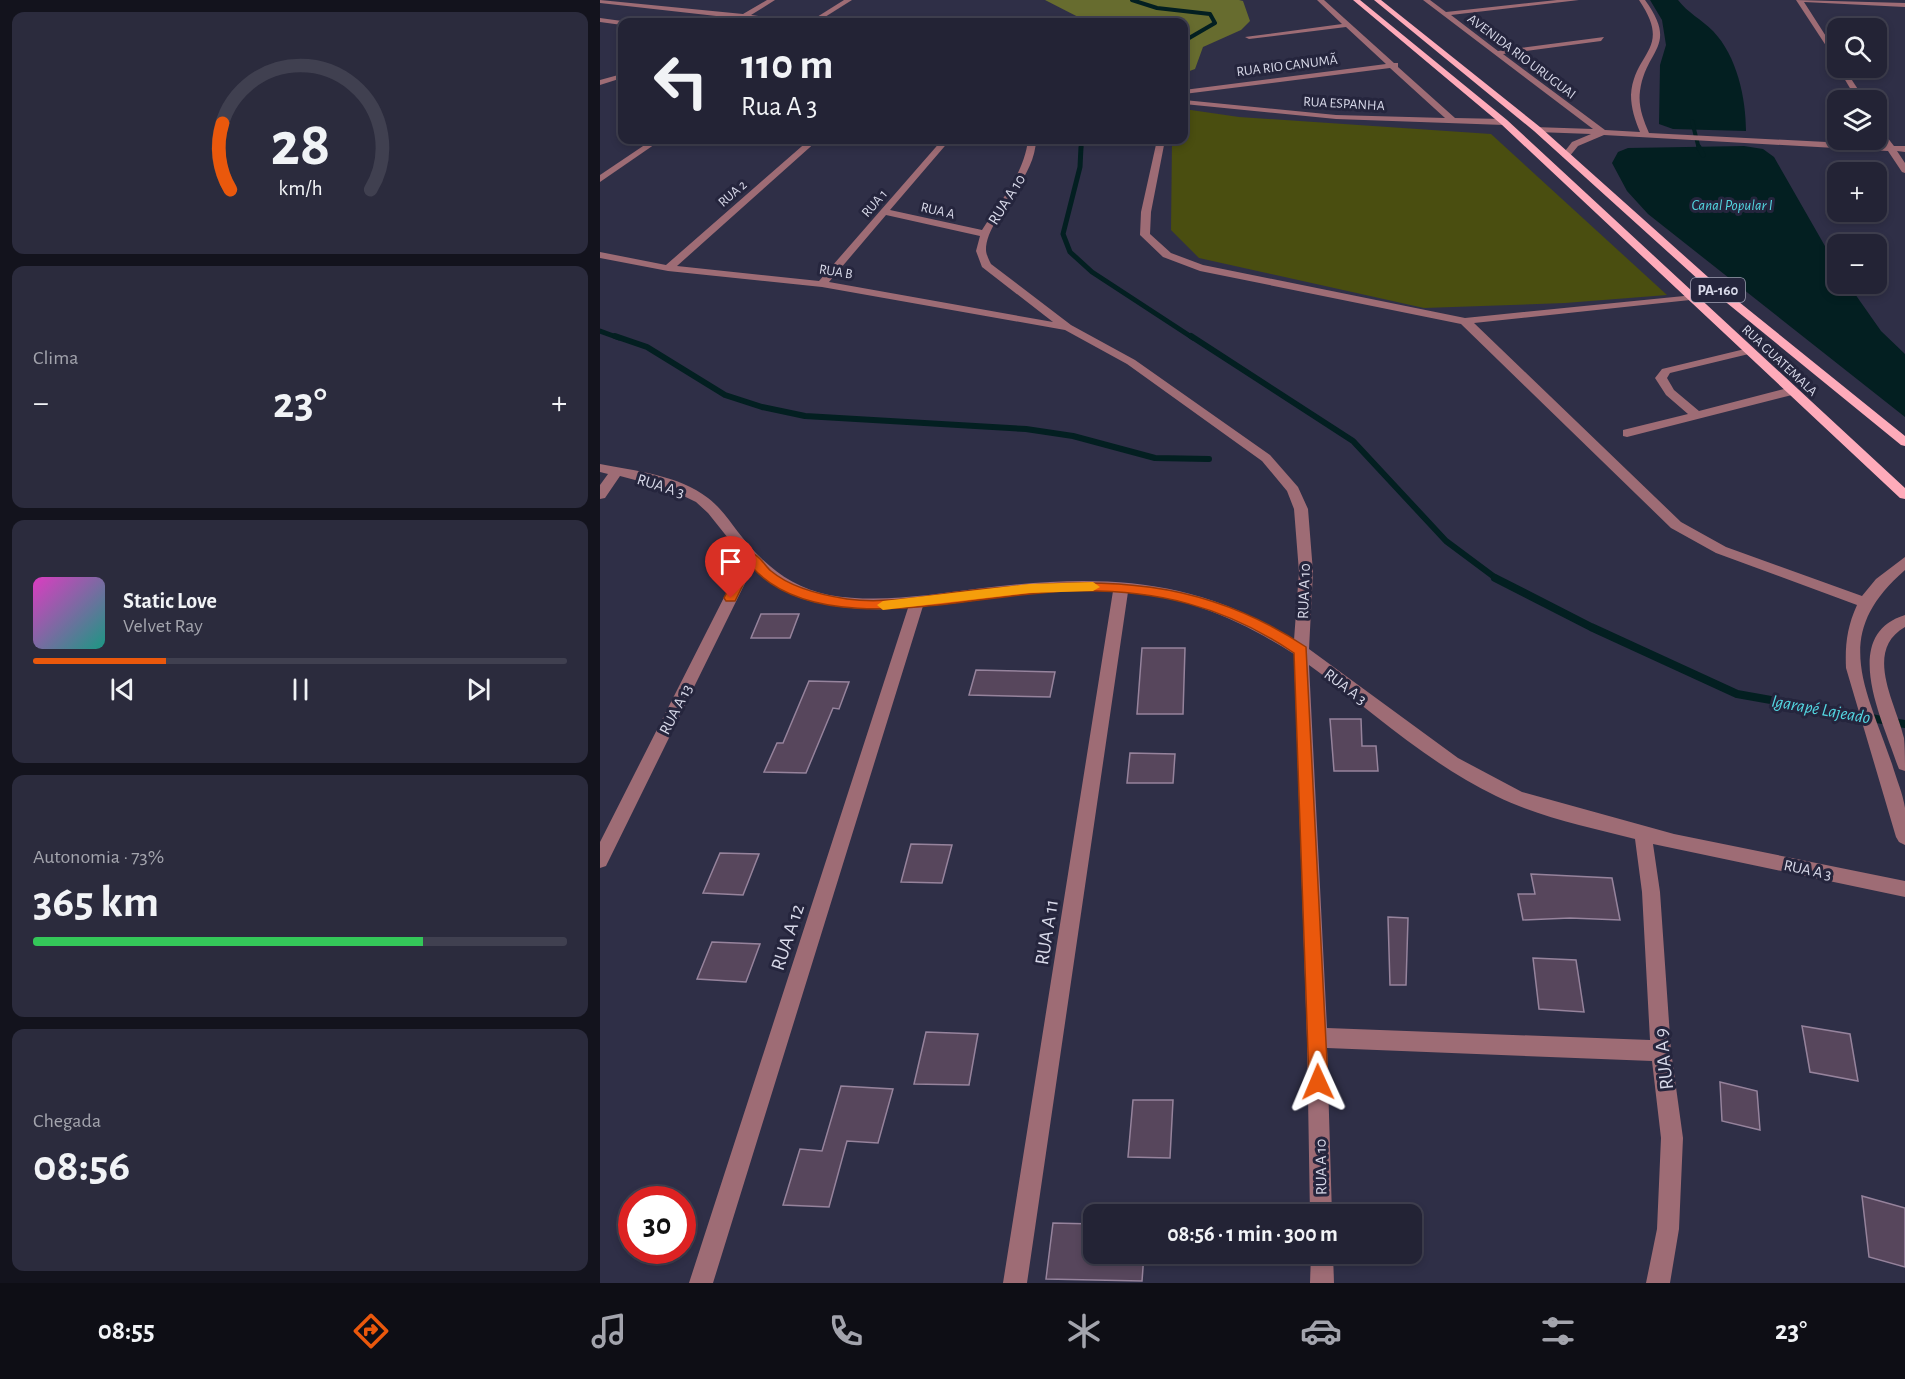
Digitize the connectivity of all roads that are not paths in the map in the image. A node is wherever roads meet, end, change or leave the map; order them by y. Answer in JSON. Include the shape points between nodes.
{"nodes":[{"id":1,"x":698,"y":0,"type":"edge"},
{"id":2,"x":772,"y":0,"type":"edge"},
{"id":3,"x":849,"y":0,"type":"edge"},
{"id":4,"x":1320,"y":0,"type":"edge"},
{"id":5,"x":1356,"y":0,"type":"edge"},
{"id":6,"x":1377,"y":0,"type":"edge"},
{"id":7,"x":1426,"y":0,"type":"edge"},
{"id":8,"x":1576,"y":0,"type":"edge"},
{"id":9,"x":1642,"y":0,"type":"edge"},
{"id":10,"x":1799,"y":0,"type":"edge"},
{"id":11,"x":602,"y":1,"type":"edge"},
{"id":12,"x":622,"y":1,"type":"edge"},
{"id":13,"x":1905,"y":5,"type":"edge"},
{"id":14,"x":681,"y":10,"type":"junction"},
{"id":15,"x":600,"y":13,"type":"edge"},
{"id":16,"x":1444,"y":14,"type":"junction"},
{"id":17,"x":742,"y":16,"type":"junction"},
{"id":18,"x":760,"y":18,"type":"edge"},
{"id":19,"x":820,"y":18,"type":"edge"},
{"id":20,"x":600,"y":20,"type":"edge"},
{"id":21,"x":618,"y":22,"type":"edge"},
{"id":22,"x":1349,"y":25,"type":"junction"},
{"id":23,"x":1248,"y":37,"type":"dead end"},
{"id":24,"x":1601,"y":39,"type":"dead end"},
{"id":25,"x":1827,"y":45,"type":"edge"},
{"id":26,"x":1496,"y":53,"type":"junction"},
{"id":27,"x":1395,"y":65,"type":"junction"},
{"id":28,"x":618,"y":77,"type":"edge"},
{"id":29,"x":600,"y":83,"type":"edge"},
{"id":30,"x":1188,"y":91,"type":"edge"},
{"id":31,"x":1188,"y":102,"type":"edge"},
{"id":32,"x":1453,"y":121,"type":"junction"},
{"id":33,"x":1504,"y":122,"type":"junction"},
{"id":34,"x":1537,"y":129,"type":"junction"},
{"id":35,"x":1603,"y":133,"type":"junction"},
{"id":36,"x":1645,"y":134,"type":"junction"},
{"id":37,"x":1887,"y":142,"type":"edge"},
{"id":38,"x":651,"y":144,"type":"edge"},
{"id":39,"x":809,"y":144,"type":"edge"},
{"id":40,"x":943,"y":144,"type":"edge"},
{"id":41,"x":1032,"y":144,"type":"edge"},
{"id":42,"x":1160,"y":144,"type":"edge"},
{"id":43,"x":1892,"y":149,"type":"junction"},
{"id":44,"x":1905,"y":149,"type":"edge"},
{"id":45,"x":1566,"y":155,"type":"junction"},
{"id":46,"x":1905,"y":170,"type":"edge"},
{"id":47,"x":600,"y":179,"type":"edge"},
{"id":48,"x":885,"y":212,"type":"junction"},
{"id":49,"x":1634,"y":216,"type":"junction"},
{"id":50,"x":1610,"y":219,"type":"junction"},
{"id":51,"x":985,"y":234,"type":"junction"},
{"id":52,"x":600,"y":255,"type":"edge"},
{"id":53,"x":668,"y":268,"type":"junction"},
{"id":54,"x":822,"y":284,"type":"junction"},
{"id":55,"x":1690,"y":297,"type":"junction"},
{"id":56,"x":1465,"y":321,"type":"junction"},
{"id":57,"x":1067,"y":327,"type":"junction"},
{"id":58,"x":1749,"y":351,"type":"junction"},
{"id":59,"x":1792,"y":391,"type":"junction"},
{"id":60,"x":1697,"y":416,"type":"junction"},
{"id":61,"x":1627,"y":433,"type":"dead end"},
{"id":62,"x":1905,"y":442,"type":"edge"},
{"id":63,"x":600,"y":468,"type":"edge"},
{"id":64,"x":615,"y":472,"type":"junction"},
{"id":65,"x":600,"y":495,"type":"edge"},
{"id":66,"x":1905,"y":495,"type":"edge"},
{"id":67,"x":751,"y":557,"type":"junction"},
{"id":68,"x":1905,"y":562,"type":"edge"},
{"id":69,"x":1121,"y":588,"type":"junction"},
{"id":70,"x":1866,"y":603,"type":"junction"},
{"id":71,"x":916,"y":604,"type":"junction"},
{"id":72,"x":1905,"y":620,"type":"edge"},
{"id":73,"x":1301,"y":651,"type":"junction"},
{"id":74,"x":1904,"y":760,"type":"edge"},
{"id":75,"x":1643,"y":835,"type":"junction"},
{"id":76,"x":1905,"y":837,"type":"edge"},
{"id":77,"x":600,"y":860,"type":"edge"},
{"id":78,"x":1905,"y":889,"type":"edge"},
{"id":79,"x":1317,"y":1038,"type":"junction"},
{"id":80,"x":1661,"y":1051,"type":"junction"},
{"id":81,"x":1321,"y":1204,"type":"edge"},
{"id":82,"x":1322,"y":1264,"type":"edge"},
{"id":83,"x":701,"y":1283,"type":"edge"},
{"id":84,"x":1015,"y":1283,"type":"edge"},
{"id":85,"x":1322,"y":1283,"type":"edge"},
{"id":86,"x":1658,"y":1283,"type":"edge"}],
"edges":[{"from":1,"to":14,"type":"street"},
{"from":2,"to":17,"type":"street"},
{"from":3,"to":19,"type":"street"},
{"from":4,"to":22,"type":"street"},
{"from":5,"to":33,"type":"main road","number":"PA-160"},
{"from":6,"to":34,"type":"main road","number":"PA-160"},
{"from":7,"to":16,"type":"street","name":"AVENIDA RIO URUGUAI"},
{"from":8,"to":16,"type":"street"},
{"from":9,"to":36,"type":"street","via":[[1657,34],[1652,57],[1635,94],[1636,112]]},
{"from":10,"to":13,"type":"street"},
{"from":10,"to":25,"type":"street"},
{"from":11,"to":12,"type":"street"},
{"from":12,"to":14,"type":"street"},
{"from":12,"to":15,"type":"street"},
{"from":14,"to":17,"type":"street"},
{"from":16,"to":26,"type":"street","name":"AVENIDA RIO URUGUAI"},
{"from":17,"to":18,"type":"street"},
{"from":20,"to":21,"type":"street"},
{"from":22,"to":23,"type":"street"},
{"from":22,"to":27,"type":"street"},
{"from":24,"to":26,"type":"street"},
{"from":26,"to":35,"type":"street","name":"AVENIDA RIO URUGUAI"},
{"from":27,"to":30,"type":"street","name":"RUA RIO CANUMÃ"},
{"from":27,"to":32,"type":"street"},
{"from":28,"to":29,"type":"street"},
{"from":31,"to":32,"type":"street","name":"RUA ESPANHA","via":[[1292,114]]},
{"from":32,"to":33,"type":"street","name":"RUA ESPANHA"},
{"from":33,"to":50,"type":"main road","name":"RUA GUATEMALA","number":"PA-160"},
{"from":34,"to":35,"type":"street"},
{"from":34,"to":45,"type":"main road","name":"RUA GUATEMALA","number":"PA-160"},
{"from":35,"to":36,"type":"street"},
{"from":35,"to":45,"type":"street","via":[[1575,144]]},
{"from":36,"to":43,"type":"street"},
{"from":37,"to":43,"type":"street"},
{"from":38,"to":47,"type":"street"},
{"from":39,"to":53,"type":"street","name":"RUA 2"},
{"from":40,"to":48,"type":"street","name":"RUA 1"},
{"from":41,"to":51,"type":"street","name":"RUA A 10","via":[[1024,170]]},
{"from":42,"to":56,"type":"street","via":[[1145,235],[1167,255],[1200,268]]},
{"from":43,"to":44,"type":"street"},
{"from":43,"to":46,"type":"street"},
{"from":45,"to":49,"type":"main road","name":"RUA GUATEMALA","number":"PA-160"},
{"from":48,"to":51,"type":"street","name":"RUA A"},
{"from":48,"to":54,"type":"street","name":"RUA 1"},
{"from":49,"to":50,"type":"main road"},
{"from":49,"to":62,"type":"main road","name":"RUA GUATEMALA","number":"PA-160","via":[[1704,279]]},
{"from":50,"to":55,"type":"main road","name":"RUA GUATEMALA","number":"PA-160"},
{"from":51,"to":57,"type":"street","name":"RUA A 10","via":[[981,251],[986,265]]},
{"from":52,"to":53,"type":"street","name":"RUA B"},
{"from":53,"to":54,"type":"street","name":"RUA B"},
{"from":54,"to":57,"type":"street","name":"RUA B"},
{"from":55,"to":56,"type":"street"},
{"from":55,"to":58,"type":"main road","name":"RUA GUATEMALA","number":"PA-160"},
{"from":56,"to":70,"type":"street","via":[[1676,525],[1720,550]]},
{"from":57,"to":73,"type":"street","name":"RUA A 10","via":[[1131,362],[1266,458],[1293,490],[1301,509],[1306,572]]},
{"from":58,"to":59,"type":"main road","name":"RUA GUATEMALA","number":"PA-160"},
{"from":58,"to":60,"type":"street","via":[[1666,371],[1661,378],[1670,392]]},
{"from":59,"to":60,"type":"street"},
{"from":59,"to":66,"type":"main road","name":"RUA GUATEMALA","number":"PA-160"},
{"from":60,"to":61,"type":"street"},
{"from":63,"to":64,"type":"street","name":"RUA A 3"},
{"from":64,"to":65,"type":"street"},
{"from":64,"to":67,"type":"street","name":"RUA A 3","via":[[696,496],[713,509]]},
{"from":67,"to":71,"type":"street","name":"RUA A 3","via":[[782,585],[820,598],[849,604]]},
{"from":67,"to":77,"type":"street","name":"RUA A 13"},
{"from":68,"to":70,"type":"street"},
{"from":69,"to":71,"type":"street","name":"RUA A 3","via":[[1029,588]]},
{"from":69,"to":73,"type":"street","name":"RUA A 3","via":[[1199,601],[1267,628]]},
{"from":69,"to":84,"type":"street","name":"RUA A 11"},
{"from":70,"to":76,"type":"street","via":[[1852,631],[1853,670]]},
{"from":71,"to":83,"type":"street","name":"RUA A 12"},
{"from":72,"to":74,"type":"street","via":[[1890,628],[1879,643],[1877,661],[1879,680]]},
{"from":73,"to":75,"type":"street","name":"RUA A 3","via":[[1448,761],[1493,787],[1545,807]]},
{"from":73,"to":79,"type":"street","name":"RUA A 10"},
{"from":75,"to":78,"type":"street","name":"RUA A 3"},
{"from":75,"to":80,"type":"street","name":"RUA A 9","via":[[1651,892]]},
{"from":79,"to":80,"type":"street"},
{"from":79,"to":81,"type":"street","name":"RUA A 10"},
{"from":80,"to":86,"type":"street","name":"RUA A 9","via":[[1672,1138],[1668,1229]]},
{"from":82,"to":85,"type":"street"}]}
